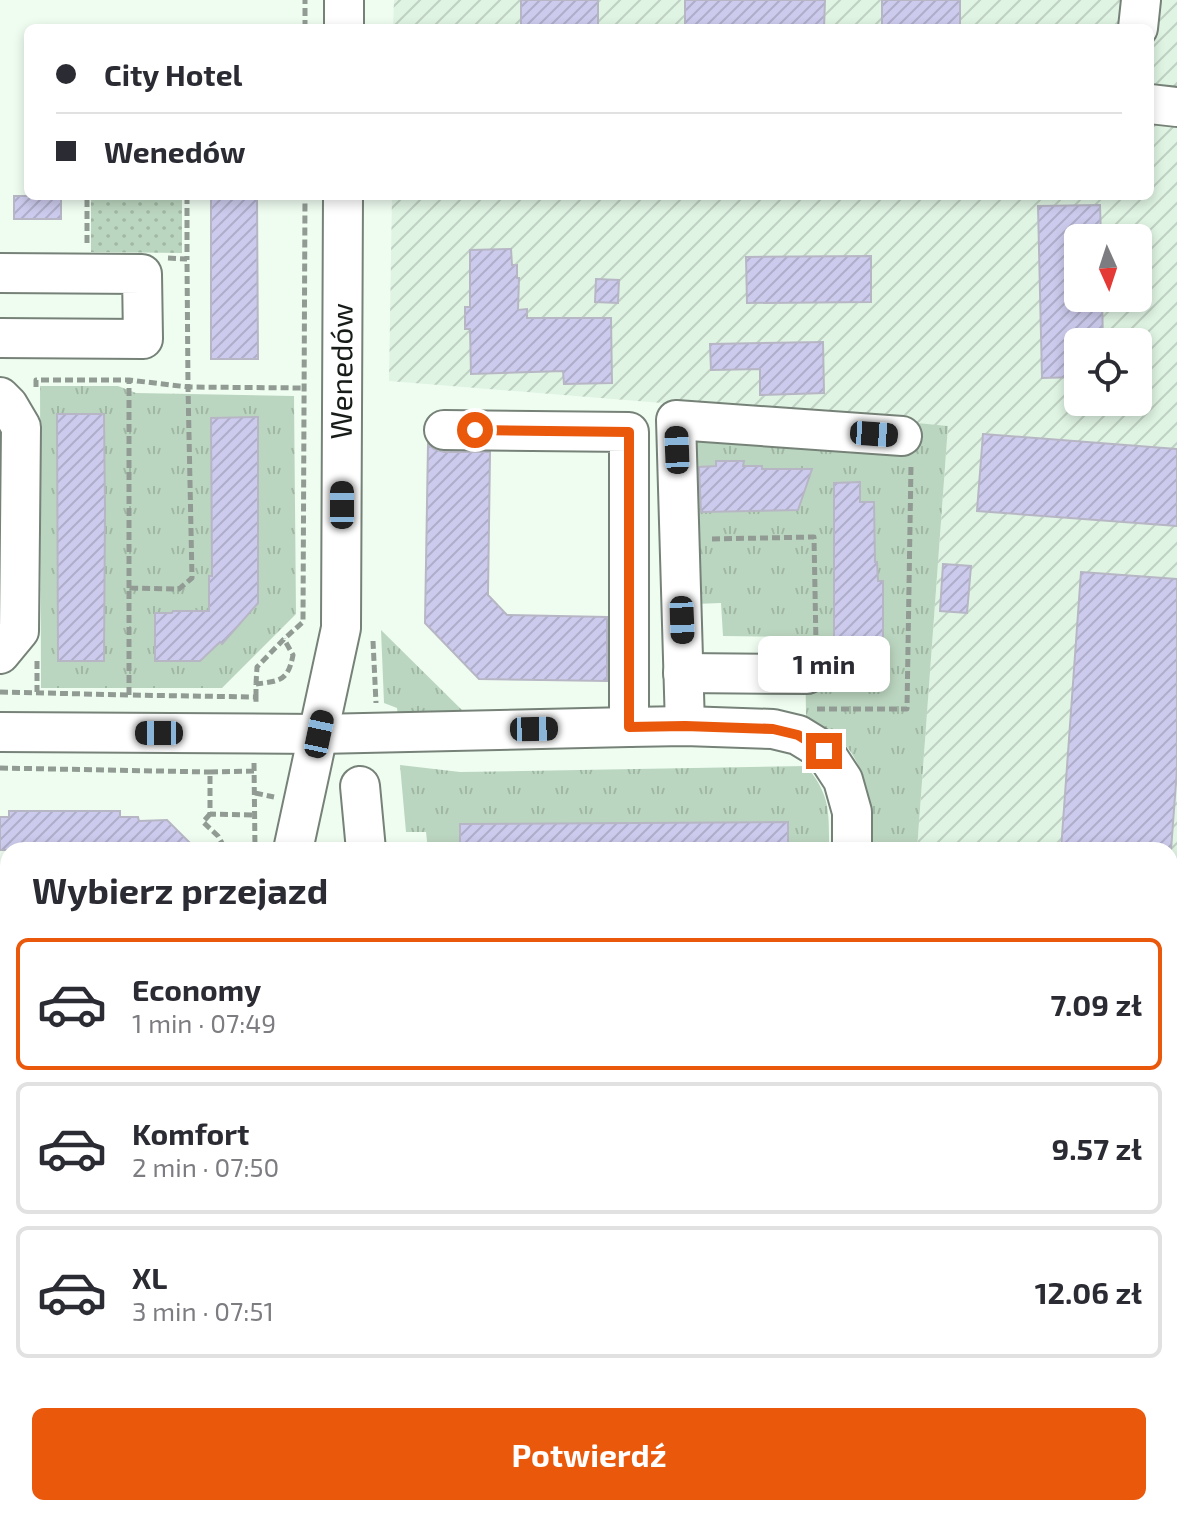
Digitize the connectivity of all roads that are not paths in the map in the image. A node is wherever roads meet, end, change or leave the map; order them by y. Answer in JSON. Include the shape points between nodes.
{"nodes":[{"id":1,"x":344,"y":0,"type":"edge"},
{"id":2,"x":1141,"y":0,"type":"edge"},
{"id":3,"x":344,"y":24,"type":"edge"},
{"id":4,"x":1138,"y":24,"type":"edge"},
{"id":5,"x":1154,"y":104,"type":"edge"},
{"id":6,"x":1177,"y":107,"type":"edge"},
{"id":7,"x":343,"y":200,"type":"edge"},
{"id":8,"x":0,"y":273,"type":"edge"},
{"id":9,"x":0,"y":338,"type":"edge"},
{"id":10,"x":0,"y":397,"type":"edge"},
{"id":11,"x":444,"y":430,"type":"dead end"},
{"id":12,"x":902,"y":436,"type":"road end"},
{"id":13,"x":0,"y":654,"type":"edge"},
{"id":14,"x":683,"y":673,"type":"junction"},
{"id":15,"x":808,"y":676,"type":"road end"},
{"id":16,"x":685,"y":726,"type":"junction"},
{"id":17,"x":629,"y":727,"type":"junction"},
{"id":18,"x":0,"y":732,"type":"edge"},
{"id":19,"x":319,"y":734,"type":"junction"},
{"id":20,"x":360,"y":786,"type":"dead end"},
{"id":21,"x":295,"y":842,"type":"edge"},
{"id":22,"x":365,"y":842,"type":"edge"},
{"id":23,"x":852,"y":842,"type":"edge"}],
"edges":[{"from":1,"to":3,"type":"street"},
{"from":2,"to":4,"type":"street"},
{"from":5,"to":6,"type":"street"},
{"from":7,"to":19,"type":"street","name":"Wenedów","via":[[341,628]]},
{"from":8,"to":9,"type":"street","via":[[142,274],[143,339]]},
{"from":10,"to":13,"type":"street","via":[[21,427],[21,442],[19,631]]},
{"from":11,"to":17,"type":"street","via":[[629,432]]},
{"from":12,"to":14,"type":"street","via":[[676,420]]},
{"from":14,"to":15,"type":"street"},
{"from":14,"to":16,"type":"street"},
{"from":16,"to":17,"type":"street"},
{"from":16,"to":23,"type":"street","via":[[773,729],[798,735],[824,751],[843,780],[852,812]]},
{"from":17,"to":19,"type":"street"},
{"from":18,"to":19,"type":"street","via":[[255,715]]},
{"from":19,"to":21,"type":"street","name":"Wenedów"},
{"from":20,"to":22,"type":"street"}]}
